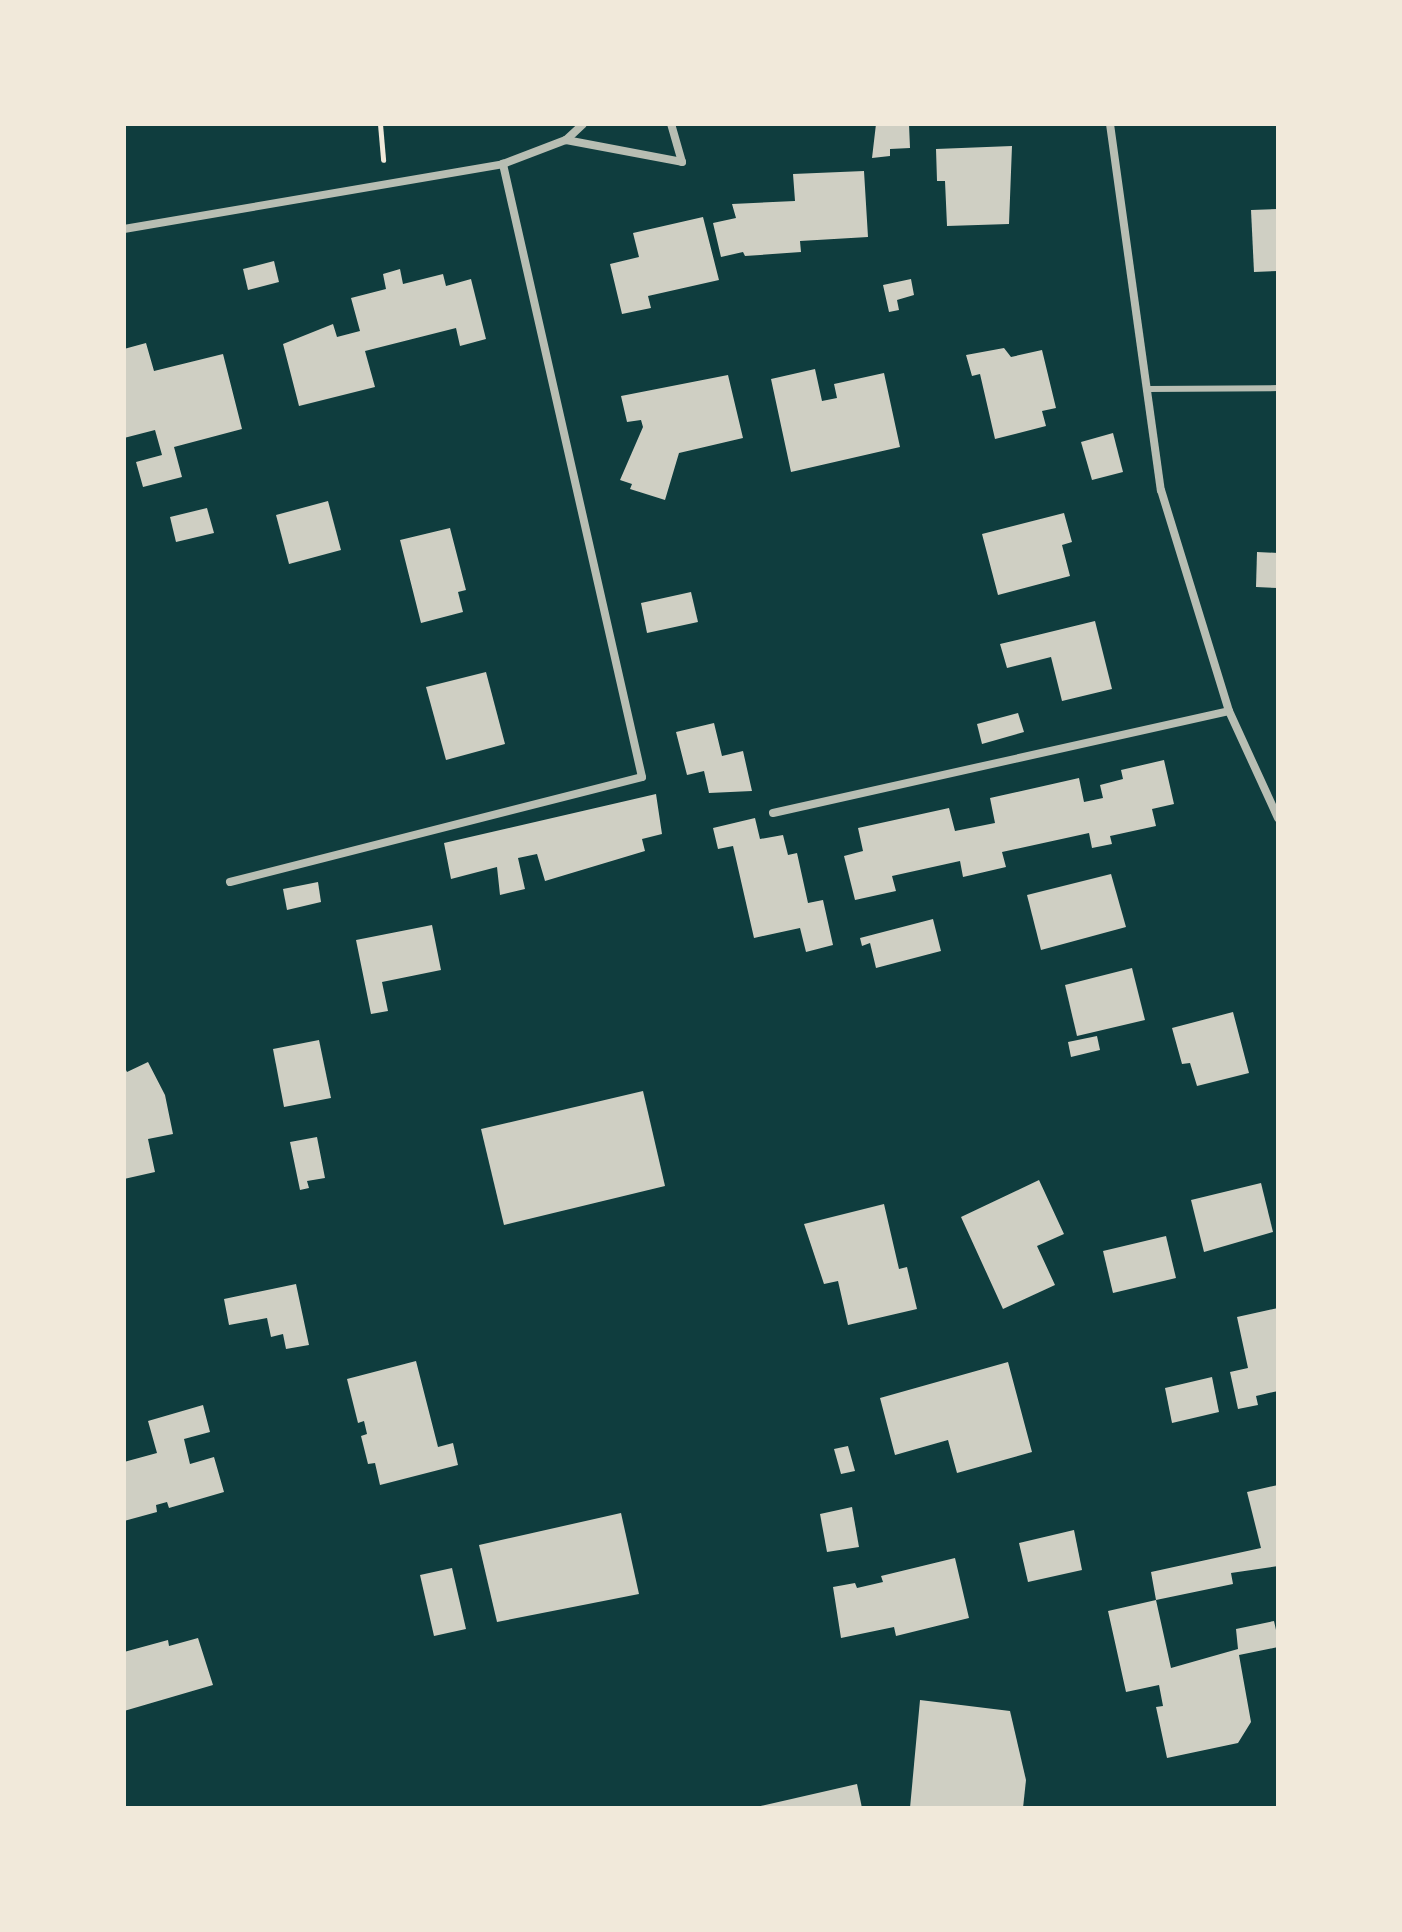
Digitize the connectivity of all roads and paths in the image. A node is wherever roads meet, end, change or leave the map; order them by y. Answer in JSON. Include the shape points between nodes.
{"nodes":[{"id":1,"x":583,"y":124,"type":"edge"},
{"id":2,"x":671,"y":124,"type":"edge"},
{"id":3,"x":1110,"y":124,"type":"edge"},
{"id":4,"x":566,"y":140,"type":"junction"},
{"id":5,"x":503,"y":164,"type":"junction"},
{"id":6,"x":124,"y":229,"type":"edge"},
{"id":7,"x":1278,"y":388,"type":"edge"},
{"id":8,"x":1147,"y":389,"type":"junction"},
{"id":9,"x":1229,"y":711,"type":"junction"},
{"id":10,"x":773,"y":813,"type":"dead end"},
{"id":11,"x":1278,"y":818,"type":"edge"},
{"id":12,"x":230,"y":882,"type":"dead end"}],
"edges":[{"from":1,"to":4,"type":"street"},
{"from":2,"to":4,"type":"street","via":[[682,162]]},
{"from":3,"to":8,"type":"street"},
{"from":4,"to":5,"type":"street"},
{"from":5,"to":6,"type":"street"},
{"from":5,"to":12,"type":"street","via":[[642,777]]},
{"from":7,"to":8,"type":"lane"},
{"from":8,"to":9,"type":"street","via":[[1161,490]]},
{"from":9,"to":10,"type":"street"},
{"from":9,"to":11,"type":"street"}]}
